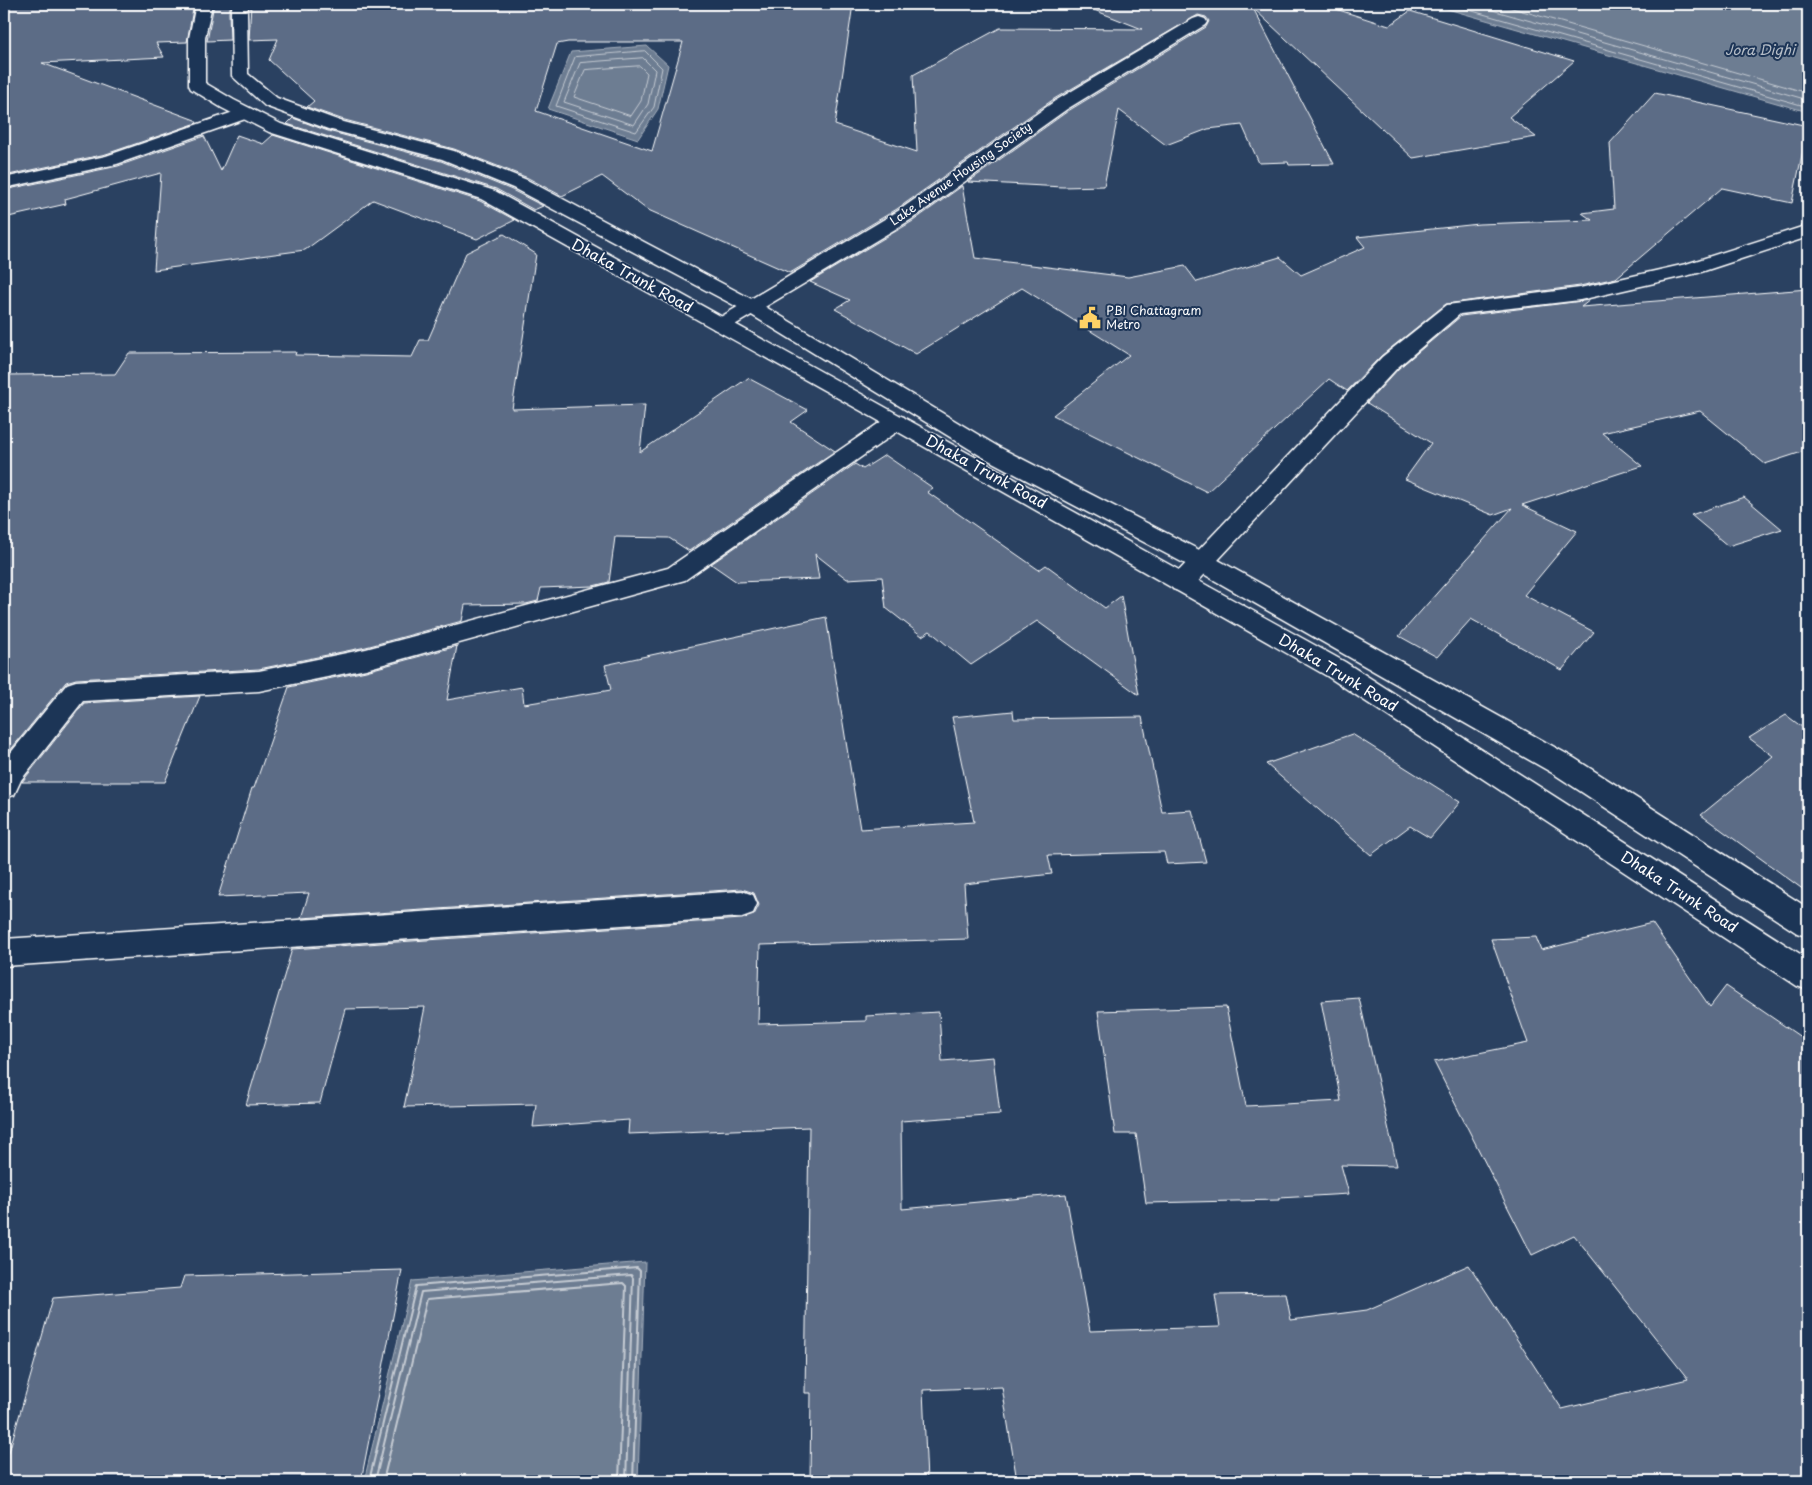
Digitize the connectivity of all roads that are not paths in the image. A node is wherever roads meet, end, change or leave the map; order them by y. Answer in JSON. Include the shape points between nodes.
{"nodes":[{"id":1,"x":204,"y":4,"type":"edge"},
{"id":2,"x":241,"y":4,"type":"edge"},
{"id":3,"x":1199,"y":22,"type":"dead end"},
{"id":4,"x":245,"y":113,"type":"junction"},
{"id":5,"x":4,"y":183,"type":"edge"},
{"id":6,"x":1808,"y":231,"type":"edge"},
{"id":7,"x":752,"y":307,"type":"junction"},
{"id":8,"x":722,"y":325,"type":"junction"},
{"id":9,"x":896,"y":422,"type":"junction"},
{"id":10,"x":1202,"y":562,"type":"junction"},
{"id":11,"x":1182,"y":583,"type":"junction"},
{"id":12,"x":4,"y":788,"type":"edge"},
{"id":13,"x":742,"y":904,"type":"dead end"},
{"id":14,"x":1808,"y":924,"type":"edge"},
{"id":15,"x":4,"y":953,"type":"edge"},
{"id":16,"x":1808,"y":976,"type":"edge"}],
"edges":[{"from":1,"to":4,"type":"main road","name":"Dhaka Trunk Road","via":[[198,38],[197,85]]},
{"from":2,"to":7,"type":"main road","name":"Dhaka Trunk Road","via":[[240,76],[271,102],[334,124],[448,155],[520,184]]},
{"from":3,"to":7,"type":"main road","name":"Lake Avenue Housing Society","via":[[1061,105],[905,215]]},
{"from":4,"to":5,"type":"main road","via":[[111,160]]},
{"from":4,"to":8,"type":"main road","name":"Dhaka Trunk Road","via":[[275,128],[488,195]]},
{"from":6,"to":10,"type":"main road","via":[[1691,269],[1580,294],[1454,309],[1390,362]]},
{"from":7,"to":8,"type":"main road","name":"Lake Avenue Housing Society"},
{"from":7,"to":10,"type":"main road","name":"Dhaka Trunk Road","via":[[989,451]]},
{"from":8,"to":9,"type":"main road","name":"Dhaka Trunk Road"},
{"from":9,"to":11,"type":"main road","name":"Dhaka Trunk Road"},
{"from":9,"to":12,"type":"main road","via":[[676,574],[366,659],[259,681],[76,691],[9,775]]},
{"from":10,"to":11,"type":"main road"},
{"from":10,"to":14,"type":"main road","name":"Dhaka Trunk Road","via":[[1564,766]]},
{"from":11,"to":16,"type":"main road","name":"Dhaka Trunk Road","via":[[1336,670]]},
{"from":13,"to":15,"type":"main road"}]}
